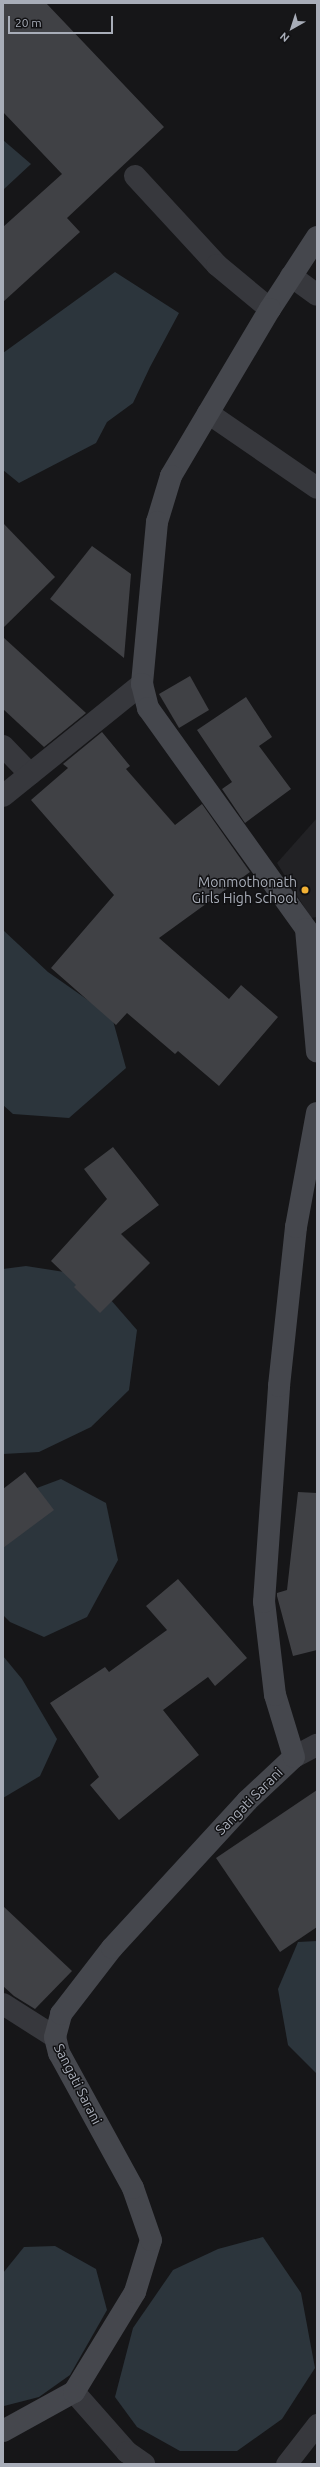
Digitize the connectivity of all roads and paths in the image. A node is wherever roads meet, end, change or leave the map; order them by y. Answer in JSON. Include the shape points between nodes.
{"nodes":[{"id":1,"x":135,"y":176,"type":"dead end"},
{"id":2,"x":317,"y":238,"type":"edge"},
{"id":3,"x":291,"y":276,"type":"junction"},
{"id":4,"x":317,"y":296,"type":"edge"},
{"id":5,"x":270,"y":309,"type":"junction"},
{"id":6,"x":208,"y":413,"type":"junction"},
{"id":7,"x":317,"y":488,"type":"edge"},
{"id":8,"x":142,"y":684,"type":"junction"},
{"id":9,"x":3,"y":746,"type":"edge"},
{"id":10,"x":30,"y":774,"type":"junction"},
{"id":11,"x":3,"y":796,"type":"edge"},
{"id":12,"x":311,"y":927,"type":"edge"},
{"id":13,"x":317,"y":1052,"type":"edge"},
{"id":14,"x":317,"y":1113,"type":"edge"},
{"id":15,"x":317,"y":1745,"type":"edge"},
{"id":16,"x":294,"y":1757,"type":"junction"},
{"id":17,"x":3,"y":2004,"type":"edge"},
{"id":18,"x":55,"y":2037,"type":"junction"},
{"id":19,"x":74,"y":2392,"type":"junction"},
{"id":20,"x":317,"y":2424,"type":"edge"},
{"id":21,"x":3,"y":2431,"type":"edge"},
{"id":22,"x":144,"y":2464,"type":"edge"},
{"id":23,"x":286,"y":2464,"type":"edge"}],
"edges":[{"from":1,"to":5,"type":"street","via":[[217,265]]},
{"from":2,"to":3,"type":"street"},
{"from":3,"to":4,"type":"street"},
{"from":3,"to":5,"type":"street"},
{"from":5,"to":6,"type":"street"},
{"from":6,"to":7,"type":"street"},
{"from":6,"to":8,"type":"street","via":[[171,476],[157,522]]},
{"from":8,"to":10,"type":"street"},
{"from":8,"to":12,"type":"street","via":[[148,708]]},
{"from":9,"to":10,"type":"street"},
{"from":10,"to":11,"type":"street"},
{"from":12,"to":13,"type":"street"},
{"from":14,"to":16,"type":"street","via":[[296,1227],[279,1386],[264,1602],[275,1695]]},
{"from":15,"to":16,"type":"street","name":"Sangati Sarani"},
{"from":16,"to":18,"type":"street","name":"Sangati Sarani","via":[[247,1801],[112,1948],[61,2014]]},
{"from":17,"to":18,"type":"street"},
{"from":18,"to":19,"type":"street","name":"Sangati Sarani","via":[[59,2053],[133,2188],[151,2240],[135,2292]]},
{"from":19,"to":21,"type":"street","name":"Sangati Sarani"},
{"from":19,"to":22,"type":"street","via":[[127,2452]]},
{"from":20,"to":23,"type":"lane"}]}
